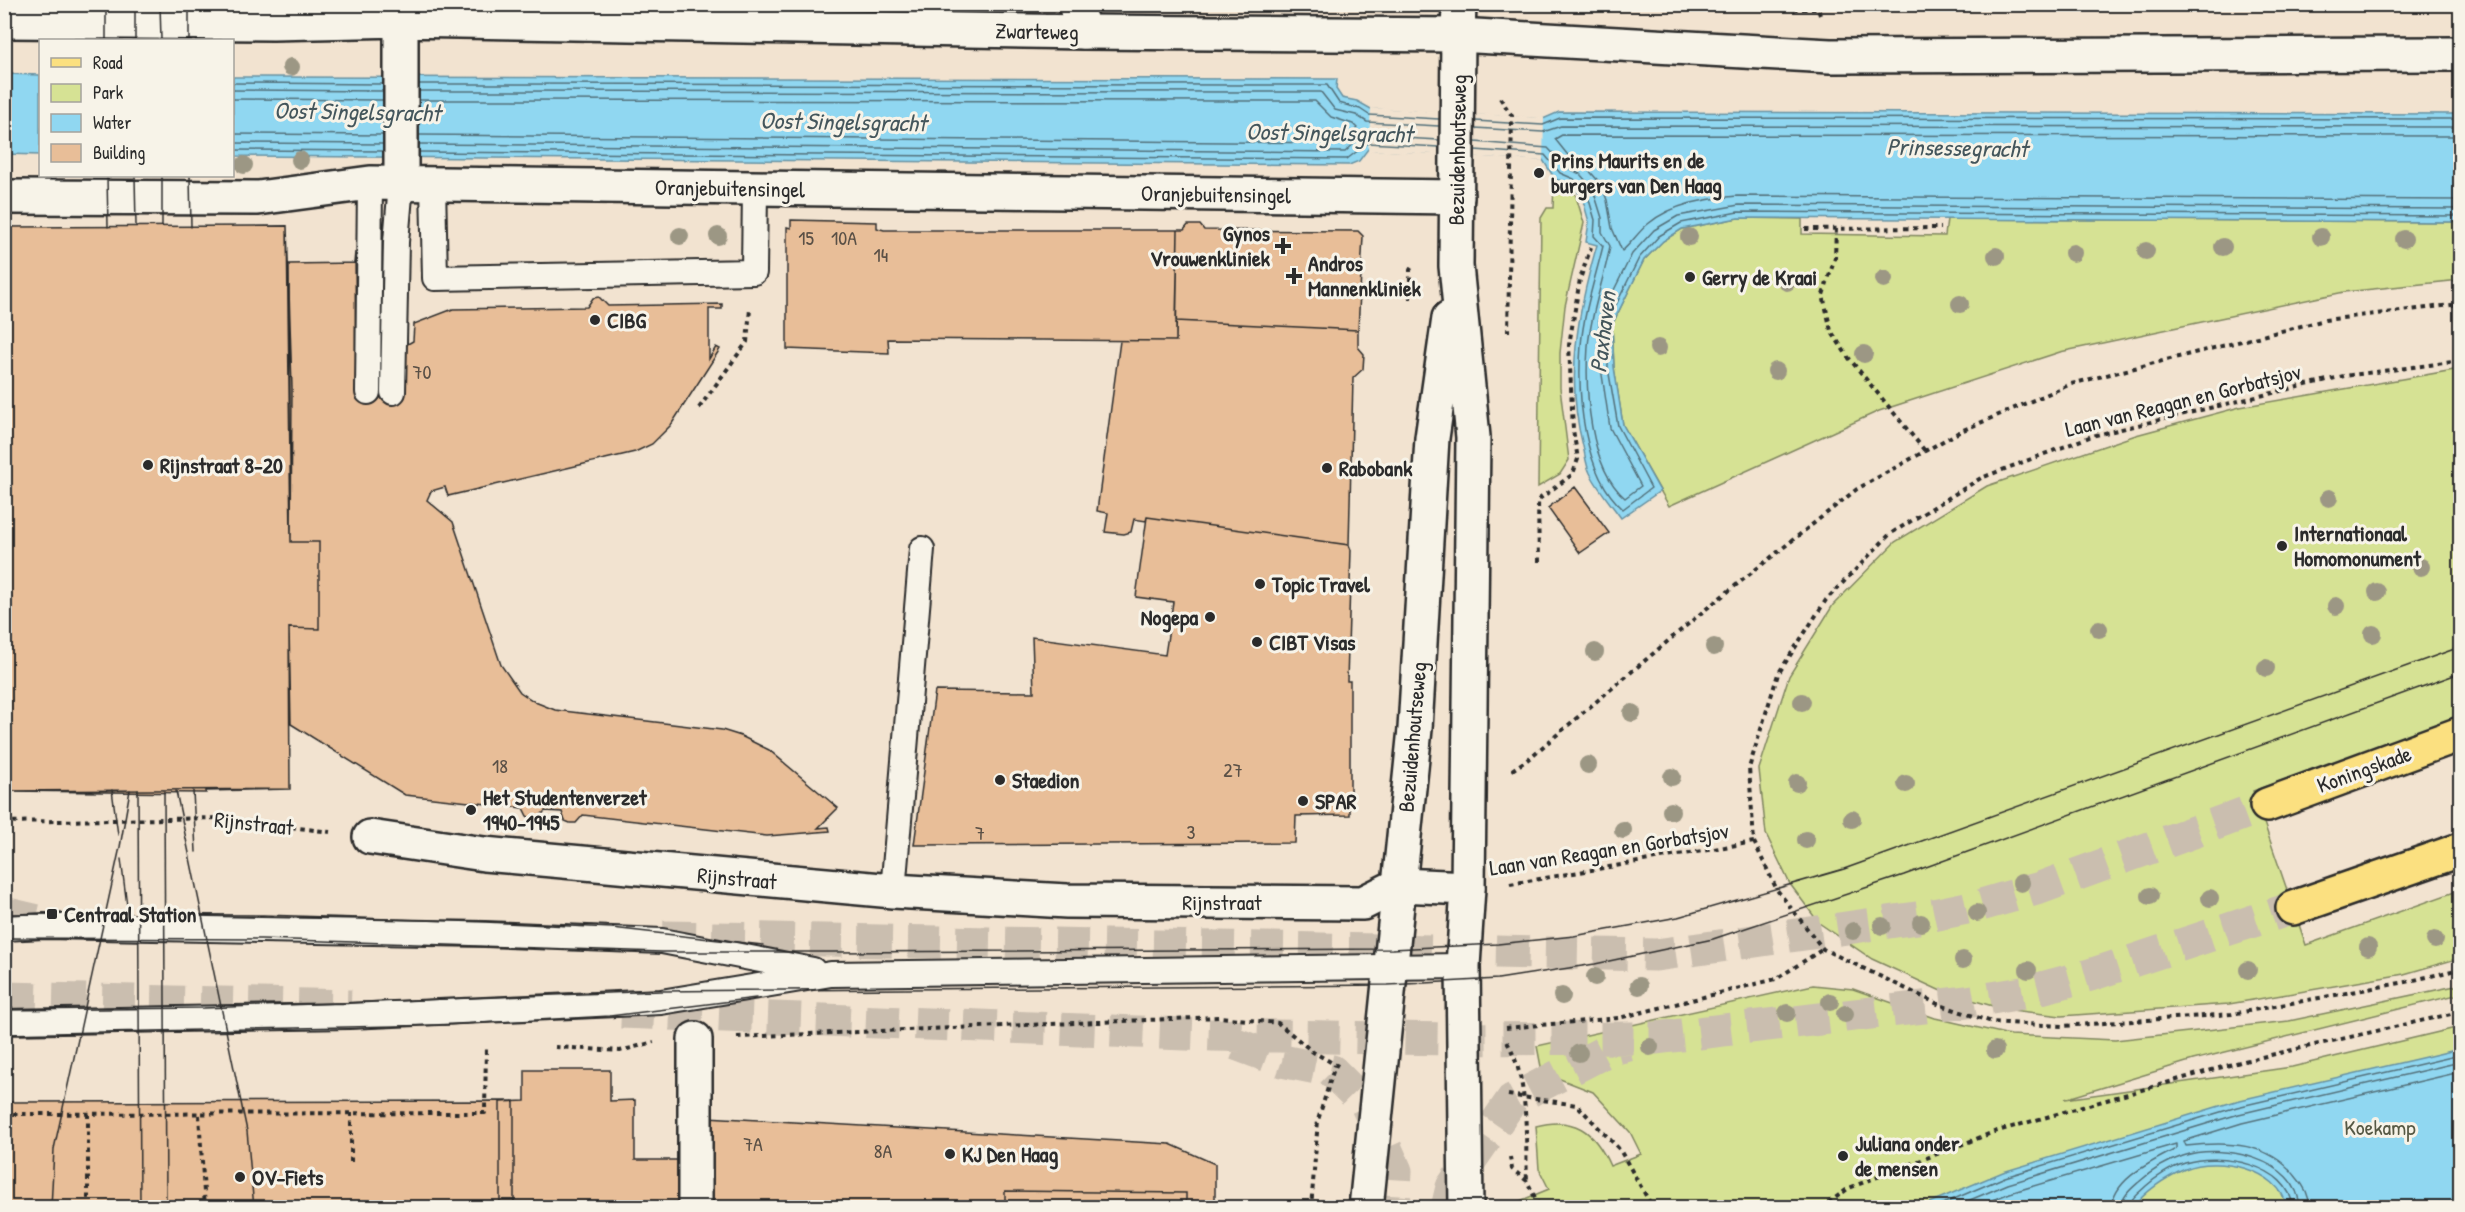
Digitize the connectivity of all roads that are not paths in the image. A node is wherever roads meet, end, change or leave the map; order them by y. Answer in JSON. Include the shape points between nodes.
{"nodes":[{"id":1,"x":401,"y":12,"type":"edge"},
{"id":2,"x":274,"y":14,"type":"edge"},
{"id":3,"x":1079,"y":18,"type":"edge"},
{"id":4,"x":1459,"y":20,"type":"edge"},
{"id":5,"x":4,"y":21,"type":"edge"},
{"id":6,"x":2460,"y":54,"type":"edge"},
{"id":7,"x":412,"y":176,"type":"junction"},
{"id":8,"x":370,"y":183,"type":"junction"},
{"id":9,"x":755,"y":188,"type":"junction"},
{"id":10,"x":4,"y":197,"type":"edge"},
{"id":11,"x":1457,"y":197,"type":"junction"},
{"id":12,"x":1456,"y":266,"type":"junction"},
{"id":13,"x":368,"y":392,"type":"dead end"},
{"id":14,"x":393,"y":392,"type":"dead end"},
{"id":15,"x":922,"y":549,"type":"dead end"},
{"id":16,"x":2460,"y":734,"type":"edge"},
{"id":17,"x":2267,"y":805,"type":"tunnel mouth"},
{"id":18,"x":370,"y":837,"type":"road end"},
{"id":19,"x":2460,"y":850,"type":"edge"},
{"id":20,"x":1399,"y":885,"type":"junction"},
{"id":21,"x":1468,"y":888,"type":"junction"},
{"id":22,"x":893,"y":891,"type":"junction"},
{"id":23,"x":2293,"y":908,"type":"tunnel mouth"},
{"id":24,"x":4,"y":928,"type":"edge"},
{"id":25,"x":1463,"y":966,"type":"junction"},
{"id":26,"x":1390,"y":967,"type":"junction"},
{"id":27,"x":831,"y":974,"type":"junction"},
{"id":28,"x":4,"y":1022,"type":"edge"},
{"id":29,"x":695,"y":1039,"type":"road end"},
{"id":30,"x":695,"y":1208,"type":"edge"},
{"id":31,"x":1366,"y":1208,"type":"edge"},
{"id":32,"x":1466,"y":1208,"type":"edge"}],
"edges":[{"from":1,"to":2,"type":"street","name":"Zwarteweg"},
{"from":1,"to":3,"type":"street","name":"Zwarteweg"},
{"from":1,"to":7,"type":"street"},
{"from":2,"to":5,"type":"street","name":"Zwarteweg"},
{"from":3,"to":4,"type":"street","name":"Zwarteweg"},
{"from":4,"to":6,"type":"street","via":[[1830,56]]},
{"from":4,"to":11,"type":"street","name":"Bezuidenhoutseweg"},
{"from":7,"to":8,"type":"street","name":"Oranjebuitensingel"},
{"from":7,"to":9,"type":"street","name":"Oranjebuitensingel"},
{"from":7,"to":9,"type":"lane","via":[[435,278],[754,272]]},
{"from":7,"to":14,"type":"lane","via":[[396,242]]},
{"from":8,"to":10,"type":"street","name":"Oranjebuitensingel","via":[[258,198]]},
{"from":8,"to":13,"type":"lane"},
{"from":9,"to":11,"type":"street","name":"Oranjebuitensingel"},
{"from":11,"to":12,"type":"street","name":"Bezuidenhoutseweg"},
{"from":12,"to":20,"type":"street","name":"Bezuidenhoutseweg","via":[[1432,438],[1415,729]]},
{"from":12,"to":21,"type":"street","name":"Bezuidenhoutseweg","via":[[1473,437]]},
{"from":15,"to":22,"type":"lane"},
{"from":16,"to":17,"type":"main road","name":"Koningskade"},
{"from":18,"to":22,"type":"street","name":"Rijnstraat","via":[[484,854]]},
{"from":19,"to":23,"type":"main road"},
{"from":20,"to":21,"type":"street","name":"Rijnstraat"},
{"from":20,"to":22,"type":"street","name":"Rijnstraat","via":[[1363,903],[1067,901]]},
{"from":20,"to":26,"type":"street","name":"Bezuidenhoutseweg"},
{"from":21,"to":25,"type":"street","name":"Bezuidenhoutseweg"},
{"from":24,"to":27,"type":"lane","via":[[474,933],[662,941]]},
{"from":25,"to":26,"type":"lane"},
{"from":25,"to":32,"type":"street","name":"Bezuidenhoutseweg"},
{"from":26,"to":27,"type":"lane"},
{"from":26,"to":31,"type":"street","name":"Bezuidenhoutseweg"},
{"from":27,"to":28,"type":"lane","via":[[651,1002],[349,1016]]},
{"from":29,"to":30,"type":"street"}]}
